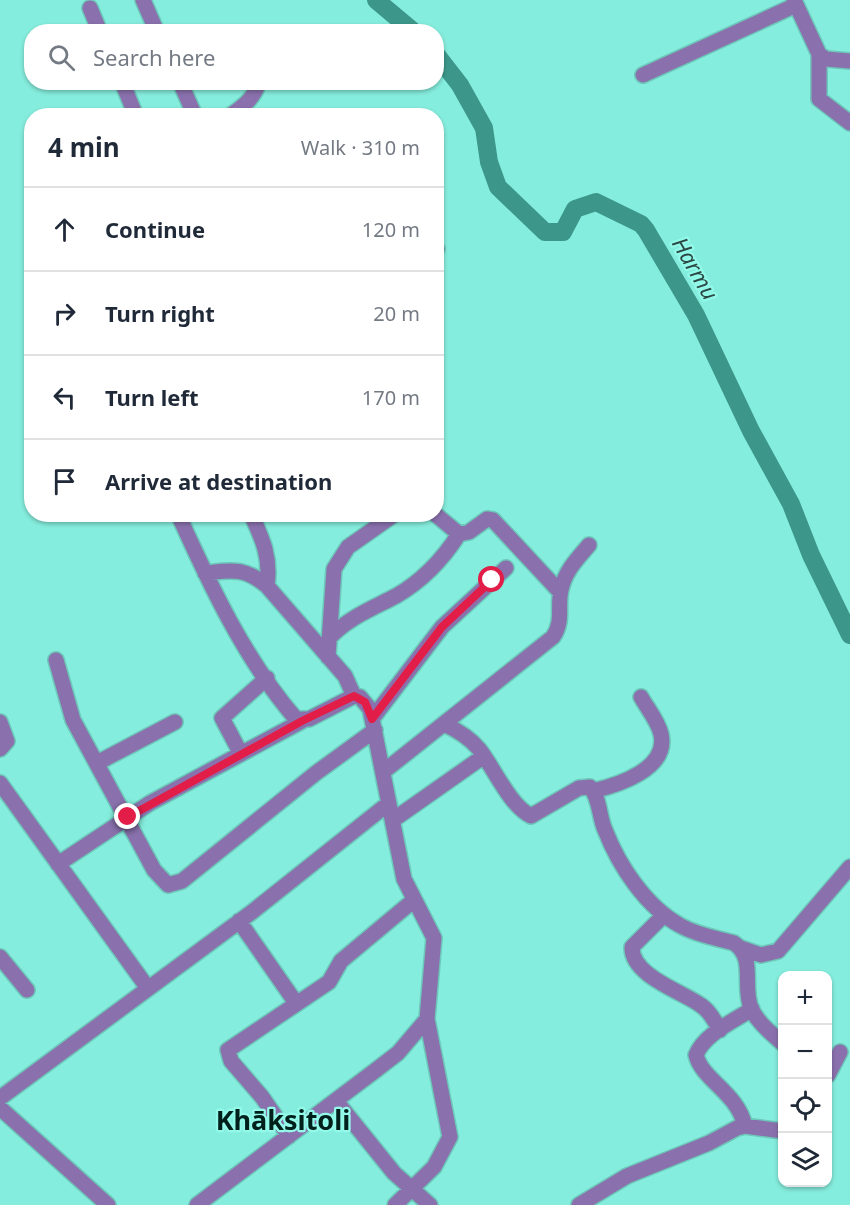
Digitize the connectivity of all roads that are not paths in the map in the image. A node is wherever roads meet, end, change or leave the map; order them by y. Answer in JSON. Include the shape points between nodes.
{"nodes":[{"id":1,"x":143,"y":0,"type":"edge"},
{"id":2,"x":795,"y":3,"type":"edge"},
{"id":3,"x":90,"y":8,"type":"dead end"},
{"id":4,"x":97,"y":24,"type":"edge"},
{"id":5,"x":154,"y":24,"type":"edge"},
{"id":6,"x":819,"y":54,"type":"junction"},
{"id":7,"x":850,"y":61,"type":"edge"},
{"id":8,"x":643,"y":75,"type":"dead end"},
{"id":9,"x":125,"y":90,"type":"edge"},
{"id":10,"x":184,"y":90,"type":"edge"},
{"id":11,"x":256,"y":90,"type":"edge"},
{"id":12,"x":133,"y":108,"type":"edge"},
{"id":13,"x":191,"y":108,"type":"edge"},
{"id":14,"x":250,"y":108,"type":"edge"},
{"id":15,"x":850,"y":123,"type":"edge"},
{"id":16,"x":182,"y":522,"type":"edge"},
{"id":17,"x":255,"y":522,"type":"edge"},
{"id":18,"x":384,"y":522,"type":"edge"},
{"id":19,"x":444,"y":522,"type":"edge"},
{"id":20,"x":459,"y":534,"type":"junction"},
{"id":21,"x":589,"y":545,"type":"dead end"},
{"id":22,"x":506,"y":568,"type":"dead end"},
{"id":23,"x":205,"y":573,"type":"junction"},
{"id":24,"x":267,"y":586,"type":"junction"},
{"id":25,"x":560,"y":592,"type":"junction"},
{"id":26,"x":329,"y":638,"type":"junction"},
{"id":27,"x":328,"y":657,"type":"junction"},
{"id":28,"x":56,"y":660,"type":"dead end"},
{"id":29,"x":267,"y":678,"type":"junction"},
{"id":30,"x":354,"y":696,"type":"junction"},
{"id":31,"x":641,"y":697,"type":"dead end"},
{"id":32,"x":302,"y":721,"type":"junction"},
{"id":33,"x":0,"y":722,"type":"edge"},
{"id":34,"x":175,"y":722,"type":"dead end"},
{"id":35,"x":373,"y":724,"type":"junction"},
{"id":36,"x":444,"y":724,"type":"junction"},
{"id":37,"x":0,"y":749,"type":"edge"},
{"id":38,"x":241,"y":754,"type":"junction"},
{"id":39,"x":484,"y":756,"type":"junction"},
{"id":40,"x":97,"y":763,"type":"junction"},
{"id":41,"x":384,"y":772,"type":"junction"},
{"id":42,"x":0,"y":783,"type":"edge"},
{"id":43,"x":593,"y":791,"type":"junction"},
{"id":44,"x":390,"y":803,"type":"junction"},
{"id":45,"x":128,"y":817,"type":"junction"},
{"id":46,"x":393,"y":820,"type":"junction"},
{"id":47,"x":58,"y":864,"type":"junction"},
{"id":48,"x":850,"y":867,"type":"edge"},
{"id":49,"x":414,"y":900,"type":"junction"},
{"id":50,"x":664,"y":915,"type":"junction"},
{"id":51,"x":239,"y":921,"type":"junction"},
{"id":52,"x":741,"y":948,"type":"junction"},
{"id":53,"x":769,"y":955,"type":"junction"},
{"id":54,"x":0,"y":957,"type":"edge"},
{"id":55,"x":747,"y":963,"type":"junction"},
{"id":56,"x":147,"y":987,"type":"junction"},
{"id":57,"x":27,"y":990,"type":"dead end"},
{"id":58,"x":296,"y":1003,"type":"junction"},
{"id":59,"x":752,"y":1009,"type":"junction"},
{"id":60,"x":427,"y":1019,"type":"junction"},
{"id":61,"x":720,"y":1030,"type":"junction"},
{"id":62,"x":778,"y":1037,"type":"edge"},
{"id":63,"x":839,"y":1051,"type":"edge"},
{"id":64,"x":832,"y":1066,"type":"edge"},
{"id":65,"x":0,"y":1098,"type":"edge"},
{"id":66,"x":336,"y":1101,"type":"junction"},
{"id":67,"x":0,"y":1108,"type":"edge"},
{"id":68,"x":0,"y":1120,"type":"edge"},
{"id":69,"x":746,"y":1125,"type":"junction"},
{"id":70,"x":778,"y":1130,"type":"edge"},
{"id":71,"x":289,"y":1136,"type":"junction"},
{"id":72,"x":412,"y":1190,"type":"junction"},
{"id":73,"x":94,"y":1205,"type":"edge"},
{"id":74,"x":108,"y":1205,"type":"edge"},
{"id":75,"x":197,"y":1205,"type":"edge"},
{"id":76,"x":395,"y":1205,"type":"edge"},
{"id":77,"x":430,"y":1205,"type":"edge"},
{"id":78,"x":579,"y":1205,"type":"edge"}],
"edges":[{"from":1,"to":5,"type":"street"},
{"from":2,"to":6,"type":"street"},
{"from":2,"to":8,"type":"street"},
{"from":3,"to":4,"type":"street"},
{"from":6,"to":7,"type":"street","via":[[826,59]]},
{"from":6,"to":15,"type":"street","via":[[819,99]]},
{"from":9,"to":12,"type":"street"},
{"from":10,"to":13,"type":"street"},
{"from":11,"to":14,"type":"street"},
{"from":16,"to":23,"type":"street"},
{"from":17,"to":24,"type":"street","via":[[267,550]]},
{"from":18,"to":26,"type":"street","via":[[342,553],[332,579]]},
{"from":19,"to":20,"type":"street"},
{"from":20,"to":25,"type":"street","via":[[493,520]]},
{"from":20,"to":26,"type":"street","via":[[436,566],[398,594],[343,623]]},
{"from":21,"to":25,"type":"street","via":[[570,567]]},
{"from":22,"to":35,"type":"street","via":[[442,627]]},
{"from":23,"to":24,"type":"street","via":[[239,570]]},
{"from":23,"to":29,"type":"street"},
{"from":24,"to":27,"type":"street"},
{"from":25,"to":36,"type":"street","via":[[561,617],[553,637]]},
{"from":26,"to":27,"type":"street"},
{"from":27,"to":30,"type":"street","via":[[349,682]]},
{"from":28,"to":40,"type":"street","via":[[74,720]]},
{"from":29,"to":32,"type":"street","via":[[291,713]]},
{"from":29,"to":38,"type":"street","via":[[222,718]]},
{"from":30,"to":32,"type":"street"},
{"from":30,"to":35,"type":"street","via":[[365,702]]},
{"from":31,"to":43,"type":"street","via":[[661,732],[657,756],[627,781]]},
{"from":32,"to":38,"type":"street"},
{"from":33,"to":37,"type":"street","via":[[8,741]]},
{"from":34,"to":40,"type":"street"},
{"from":35,"to":41,"type":"street"},
{"from":35,"to":45,"type":"street","via":[[174,885],[162,881],[154,870]]},
{"from":36,"to":39,"type":"street","via":[[462,733]]},
{"from":36,"to":41,"type":"street"},
{"from":38,"to":45,"type":"street"},
{"from":39,"to":43,"type":"street","via":[[519,807],[531,816],[579,788],[585,786]]},
{"from":39,"to":46,"type":"street"},
{"from":40,"to":45,"type":"street"},
{"from":41,"to":44,"type":"street"},
{"from":42,"to":47,"type":"street"},
{"from":43,"to":50,"type":"street","via":[[616,854],[629,876]]},
{"from":44,"to":46,"type":"street"},
{"from":44,"to":51,"type":"street"},
{"from":45,"to":47,"type":"street"},
{"from":46,"to":49,"type":"street","via":[[404,879]]},
{"from":47,"to":56,"type":"street"},
{"from":48,"to":53,"type":"street","via":[[784,946]]},
{"from":49,"to":58,"type":"street","via":[[341,961],[329,982]]},
{"from":49,"to":60,"type":"street","via":[[434,938]]},
{"from":50,"to":52,"type":"street","via":[[692,932]]},
{"from":50,"to":61,"type":"street","via":[[632,948],[635,960],[655,978],[708,1011]]},
{"from":51,"to":56,"type":"street"},
{"from":51,"to":58,"type":"street"},
{"from":52,"to":53,"type":"street"},
{"from":52,"to":55,"type":"street"},
{"from":53,"to":55,"type":"street"},
{"from":54,"to":57,"type":"street"},
{"from":55,"to":59,"type":"street","via":[[747,994]]},
{"from":56,"to":65,"type":"street"},
{"from":58,"to":71,"type":"street","via":[[232,1045],[227,1055]]},
{"from":59,"to":61,"type":"street"},
{"from":59,"to":62,"type":"street"},
{"from":60,"to":66,"type":"street","via":[[398,1053]]},
{"from":60,"to":72,"type":"street","via":[[450,1137],[434,1167]]},
{"from":61,"to":69,"type":"street","via":[[698,1049],[697,1059],[737,1103]]},
{"from":63,"to":64,"type":"street"},
{"from":66,"to":71,"type":"street"},
{"from":66,"to":72,"type":"street","via":[[372,1148]]},
{"from":67,"to":74,"type":"street"},
{"from":68,"to":73,"type":"street"},
{"from":69,"to":70,"type":"street"},
{"from":69,"to":78,"type":"street","via":[[627,1176]]},
{"from":71,"to":75,"type":"street"},
{"from":72,"to":76,"type":"street"},
{"from":72,"to":77,"type":"street"}]}
